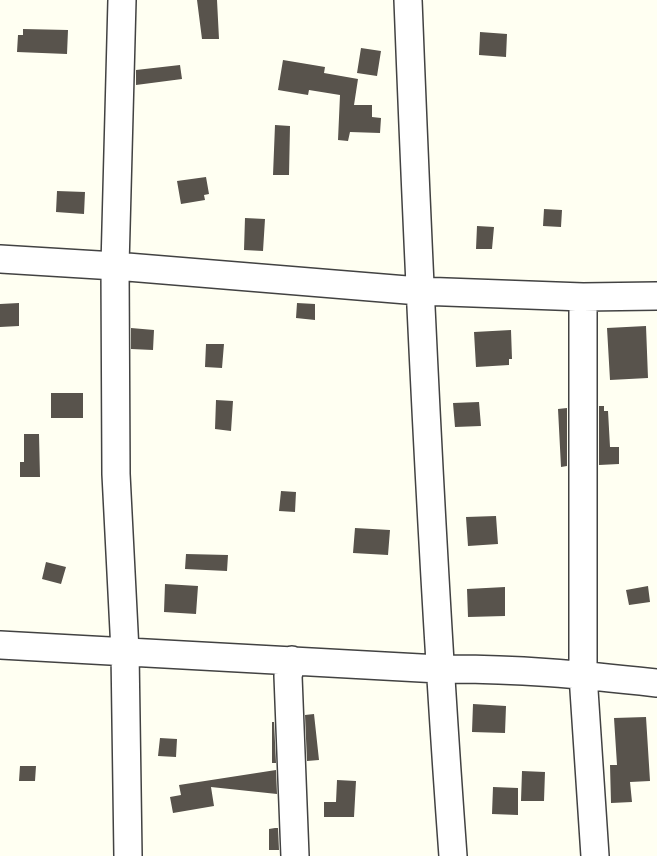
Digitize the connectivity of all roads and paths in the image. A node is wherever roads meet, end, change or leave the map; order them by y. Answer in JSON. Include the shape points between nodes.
{"nodes":[{"id":1,"x":122,"y":0,"type":"edge"},
{"id":2,"x":408,"y":0,"type":"edge"},
{"id":3,"x":0,"y":259,"type":"edge"},
{"id":4,"x":115,"y":266,"type":"junction"},
{"id":5,"x":419,"y":291,"type":"junction"},
{"id":6,"x":657,"y":296,"type":"edge"},
{"id":7,"x":583,"y":297,"type":"junction"},
{"id":8,"x":0,"y":645,"type":"edge"},
{"id":9,"x":125,"y":651,"type":"junction"},
{"id":10,"x":292,"y":660,"type":"junction"},
{"id":11,"x":440,"y":669,"type":"junction"},
{"id":12,"x":583,"y":675,"type":"junction"},
{"id":13,"x":657,"y":683,"type":"edge"},
{"id":14,"x":128,"y":856,"type":"edge"},
{"id":15,"x":295,"y":856,"type":"edge"},
{"id":16,"x":453,"y":856,"type":"edge"},
{"id":17,"x":595,"y":856,"type":"edge"}],
"edges":[{"from":1,"to":4,"type":"street"},
{"from":2,"to":5,"type":"street"},
{"from":3,"to":4,"type":"street"},
{"from":4,"to":5,"type":"street"},
{"from":4,"to":9,"type":"street","via":[[116,474]]},
{"from":5,"to":7,"type":"street"},
{"from":5,"to":11,"type":"street"},
{"from":6,"to":7,"type":"street"},
{"from":7,"to":12,"type":"street"},
{"from":8,"to":9,"type":"street"},
{"from":9,"to":10,"type":"street"},
{"from":9,"to":14,"type":"street"},
{"from":10,"to":11,"type":"street"},
{"from":10,"to":15,"type":"street","via":[[288,676]]},
{"from":11,"to":12,"type":"street"},
{"from":11,"to":16,"type":"street"},
{"from":12,"to":13,"type":"street"},
{"from":12,"to":17,"type":"street"}]}
